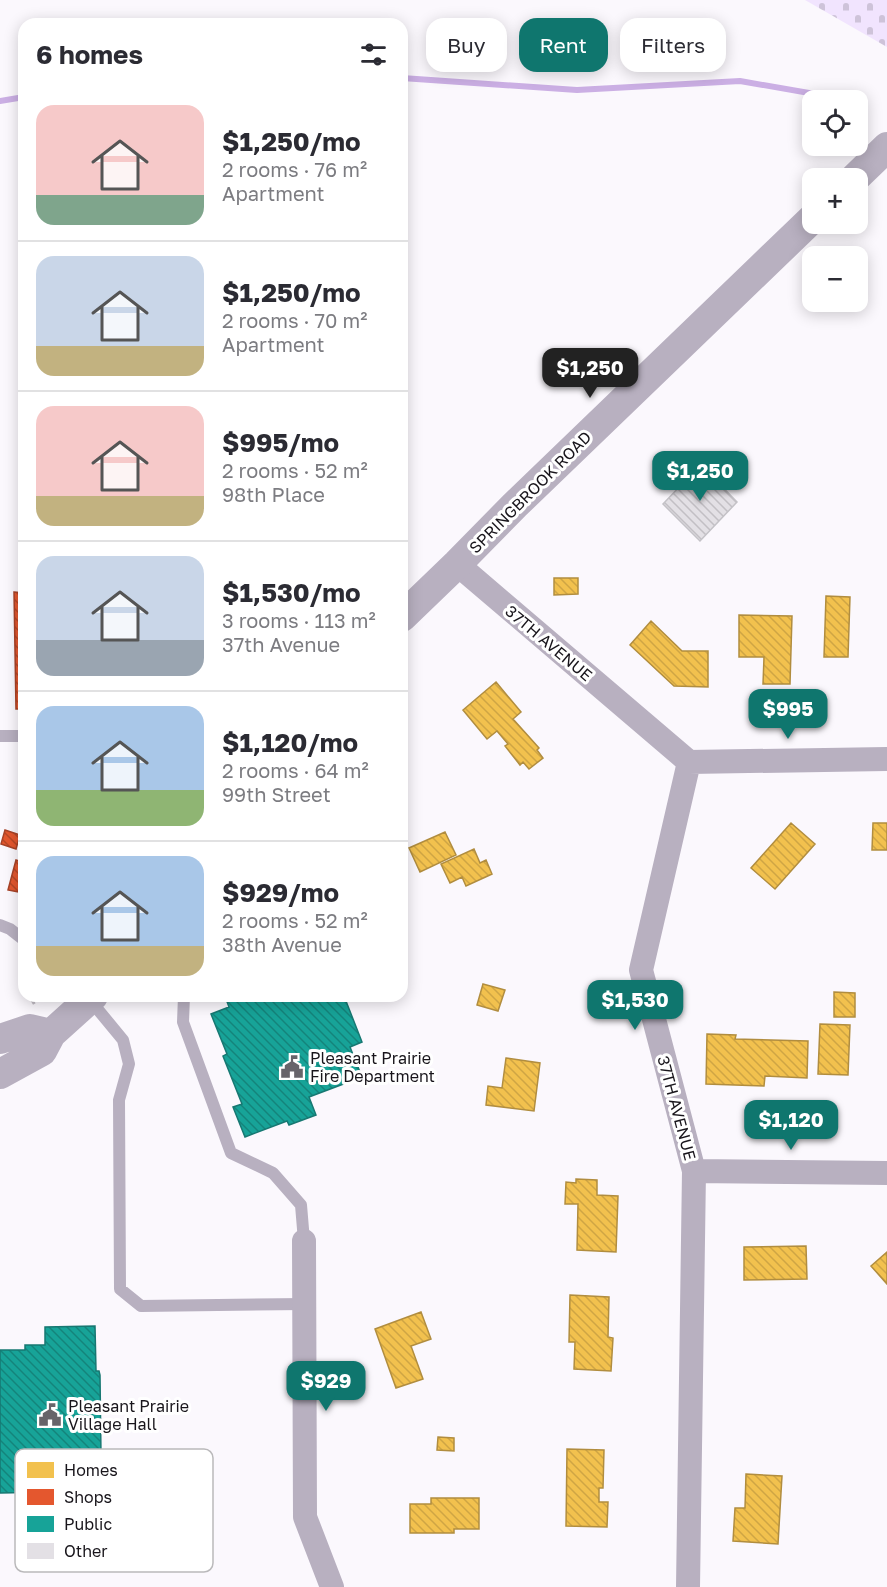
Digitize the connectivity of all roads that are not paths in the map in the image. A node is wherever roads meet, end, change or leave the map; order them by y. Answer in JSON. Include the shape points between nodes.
{"nodes":[{"id":1,"x":887,"y":147,"type":"edge"},
{"id":2,"x":865,"y":168,"type":"edge"},
{"id":3,"x":802,"y":229,"type":"edge"},
{"id":4,"x":457,"y":564,"type":"junction"},
{"id":5,"x":408,"y":611,"type":"edge"},
{"id":6,"x":0,"y":736,"type":"edge"},
{"id":7,"x":18,"y":736,"type":"edge"},
{"id":8,"x":887,"y":759,"type":"edge"},
{"id":9,"x":690,"y":762,"type":"junction"},
{"id":10,"x":0,"y":925,"type":"edge"},
{"id":11,"x":18,"y":935,"type":"edge"},
{"id":12,"x":85,"y":1002,"type":"edge"},
{"id":13,"x":94,"y":1002,"type":"edge"},
{"id":14,"x":184,"y":1002,"type":"edge"},
{"id":15,"x":51,"y":1034,"type":"junction"},
{"id":16,"x":0,"y":1039,"type":"edge"},
{"id":17,"x":0,"y":1074,"type":"edge"},
{"id":18,"x":694,"y":1171,"type":"junction"},
{"id":19,"x":887,"y":1173,"type":"edge"},
{"id":20,"x":304,"y":1241,"type":"joint"},
{"id":21,"x":305,"y":1304,"type":"junction"},
{"id":22,"x":332,"y":1587,"type":"edge"},
{"id":23,"x":688,"y":1587,"type":"edge"}],
"edges":[{"from":1,"to":2,"type":"street"},
{"from":3,"to":4,"type":"street","name":"SPRINGBROOK ROAD"},
{"from":4,"to":5,"type":"street","name":"SPRINGBROOK ROAD"},
{"from":4,"to":9,"type":"street","name":"37TH AVENUE"},
{"from":6,"to":7,"type":"lane"},
{"from":8,"to":9,"type":"street"},
{"from":9,"to":18,"type":"street","name":"37TH AVENUE","via":[[641,970]]},
{"from":10,"to":11,"type":"lane"},
{"from":12,"to":15,"type":"street"},
{"from":13,"to":21,"type":"lane","via":[[123,1040],[129,1064],[119,1100],[120,1289],[141,1306]]},
{"from":14,"to":20,"type":"lane","via":[[183,1022],[231,1153],[273,1173],[301,1204]]},
{"from":15,"to":16,"type":"street","via":[[30,1029]]},
{"from":15,"to":17,"type":"street","via":[[42,1051]]},
{"from":18,"to":19,"type":"street"},
{"from":18,"to":23,"type":"street","name":"37TH AVENUE"},
{"from":20,"to":21,"type":"street"},
{"from":21,"to":22,"type":"street","via":[[305,1517]]}]}
